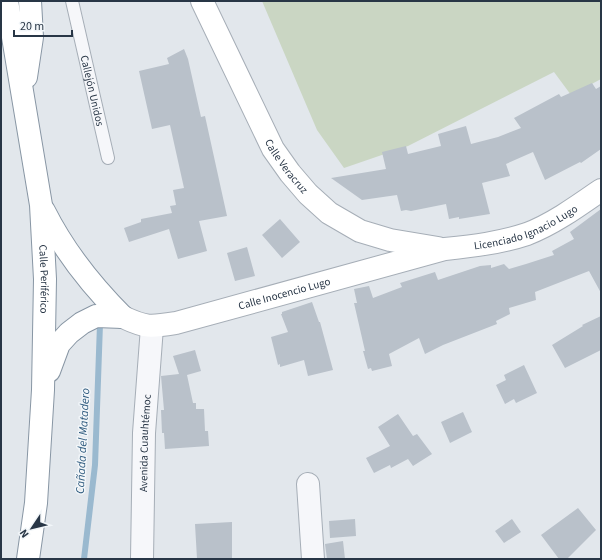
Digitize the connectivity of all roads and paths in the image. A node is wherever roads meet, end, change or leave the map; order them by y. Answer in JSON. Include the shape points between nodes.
{"nodes":[{"id":1,"x":8,"y":1,"type":"edge"},
{"id":2,"x":30,"y":1,"type":"edge"},
{"id":3,"x":72,"y":1,"type":"edge"},
{"id":4,"x":202,"y":1,"type":"edge"},
{"id":5,"x":22,"y":96,"type":"junction"},
{"id":6,"x":108,"y":158,"type":"dead end"},
{"id":7,"x":601,"y":190,"type":"edge"},
{"id":8,"x":41,"y":205,"type":"junction"},
{"id":9,"x":445,"y":249,"type":"junction"},
{"id":10,"x":123,"y":317,"type":"junction"},
{"id":11,"x":152,"y":327,"type":"junction"},
{"id":12,"x":43,"y":390,"type":"junction"},
{"id":13,"x":308,"y":484,"type":"dead end"},
{"id":14,"x":28,"y":559,"type":"edge"},
{"id":15,"x":142,"y":559,"type":"edge"},
{"id":16,"x":313,"y":559,"type":"edge"}],
"edges":[{"from":1,"to":5,"type":"main road","name":"Calle Periférico"},
{"from":2,"to":5,"type":"main road","via":[[32,37]]},
{"from":3,"to":6,"type":"lane","name":"Callejón Unidos"},
{"from":4,"to":9,"type":"main road","name":"Calle Veracruz","via":[[273,149],[308,194],[329,213],[360,231],[390,240]]},
{"from":5,"to":8,"type":"main road","name":"Calle Periférico"},
{"from":7,"to":9,"type":"main road","name":"Licenciado Ignacio Lugo","via":[[527,234],[490,244]]},
{"from":8,"to":10,"type":"main road","via":[[69,255],[86,278]]},
{"from":8,"to":12,"type":"main road","name":"Calle Periférico","via":[[44,279]]},
{"from":9,"to":11,"type":"main road","name":"Calle Inocencio Lugo","via":[[176,323]]},
{"from":10,"to":11,"type":"main road","name":"Calle Inocencio Lugo"},
{"from":10,"to":12,"type":"main road","via":[[96,316],[69,333],[59,344]]},
{"from":11,"to":15,"type":"street","name":"Avenida Cuauhtémoc","via":[[144,433]]},
{"from":12,"to":14,"type":"main road","name":"Calle Periférico","via":[[36,503]]},
{"from":13,"to":16,"type":"street"}]}
